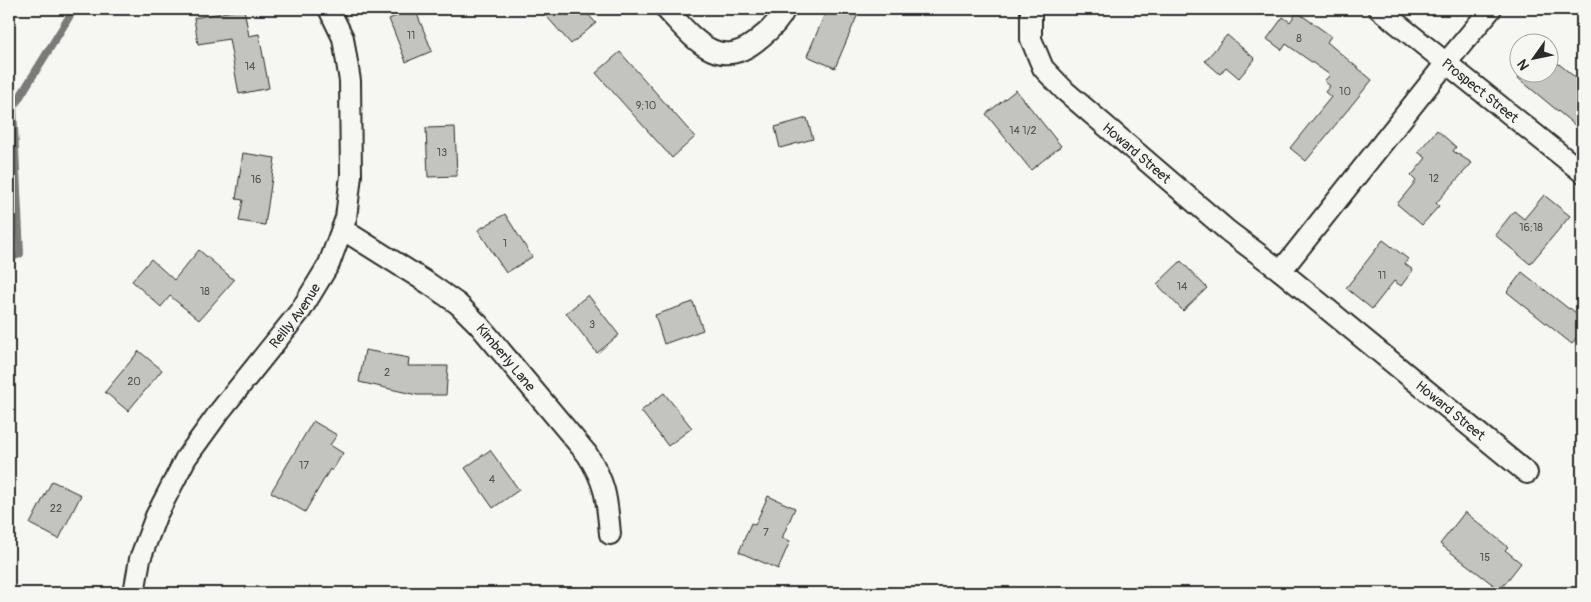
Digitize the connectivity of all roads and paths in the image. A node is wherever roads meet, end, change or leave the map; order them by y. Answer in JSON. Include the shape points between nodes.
{"nodes":[{"id":1,"x":329,"y":9,"type":"edge"},
{"id":2,"x":666,"y":9,"type":"edge"},
{"id":3,"x":784,"y":9,"type":"edge"},
{"id":4,"x":1031,"y":9,"type":"edge"},
{"id":5,"x":1380,"y":9,"type":"edge"},
{"id":6,"x":1491,"y":9,"type":"edge"},
{"id":7,"x":1446,"y":63,"type":"junction"},
{"id":8,"x":1582,"y":172,"type":"edge"},
{"id":9,"x":342,"y":229,"type":"junction"},
{"id":10,"x":1281,"y":271,"type":"junction"},
{"id":11,"x":1527,"y":473,"type":"dead end"},
{"id":12,"x":610,"y":534,"type":"dead end"},
{"id":13,"x":134,"y":593,"type":"edge"}],
"edges":[{"from":1,"to":9,"type":"street","name":"Reilly Avenue","via":[[343,38],[350,81],[352,175]]},
{"from":2,"to":3,"type":"street","via":[[692,38],[712,51],[733,54],[765,34]]},
{"from":4,"to":10,"type":"street","name":"Howard Street","via":[[1031,39],[1043,68],[1065,91],[1228,232]]},
{"from":5,"to":7,"type":"street","name":"Prospect Street"},
{"from":6,"to":7,"type":"street"},
{"from":7,"to":8,"type":"street","name":"Prospect Street"},
{"from":7,"to":10,"type":"street"},
{"from":9,"to":12,"type":"street","name":"Kimberly Lane","via":[[428,283],[458,304],[480,325],[596,468],[604,486]]},
{"from":9,"to":13,"type":"street","name":"Reilly Avenue","via":[[329,264],[301,310],[186,458],[156,516],[140,559]]},
{"from":10,"to":11,"type":"street","name":"Howard Street"}]}
